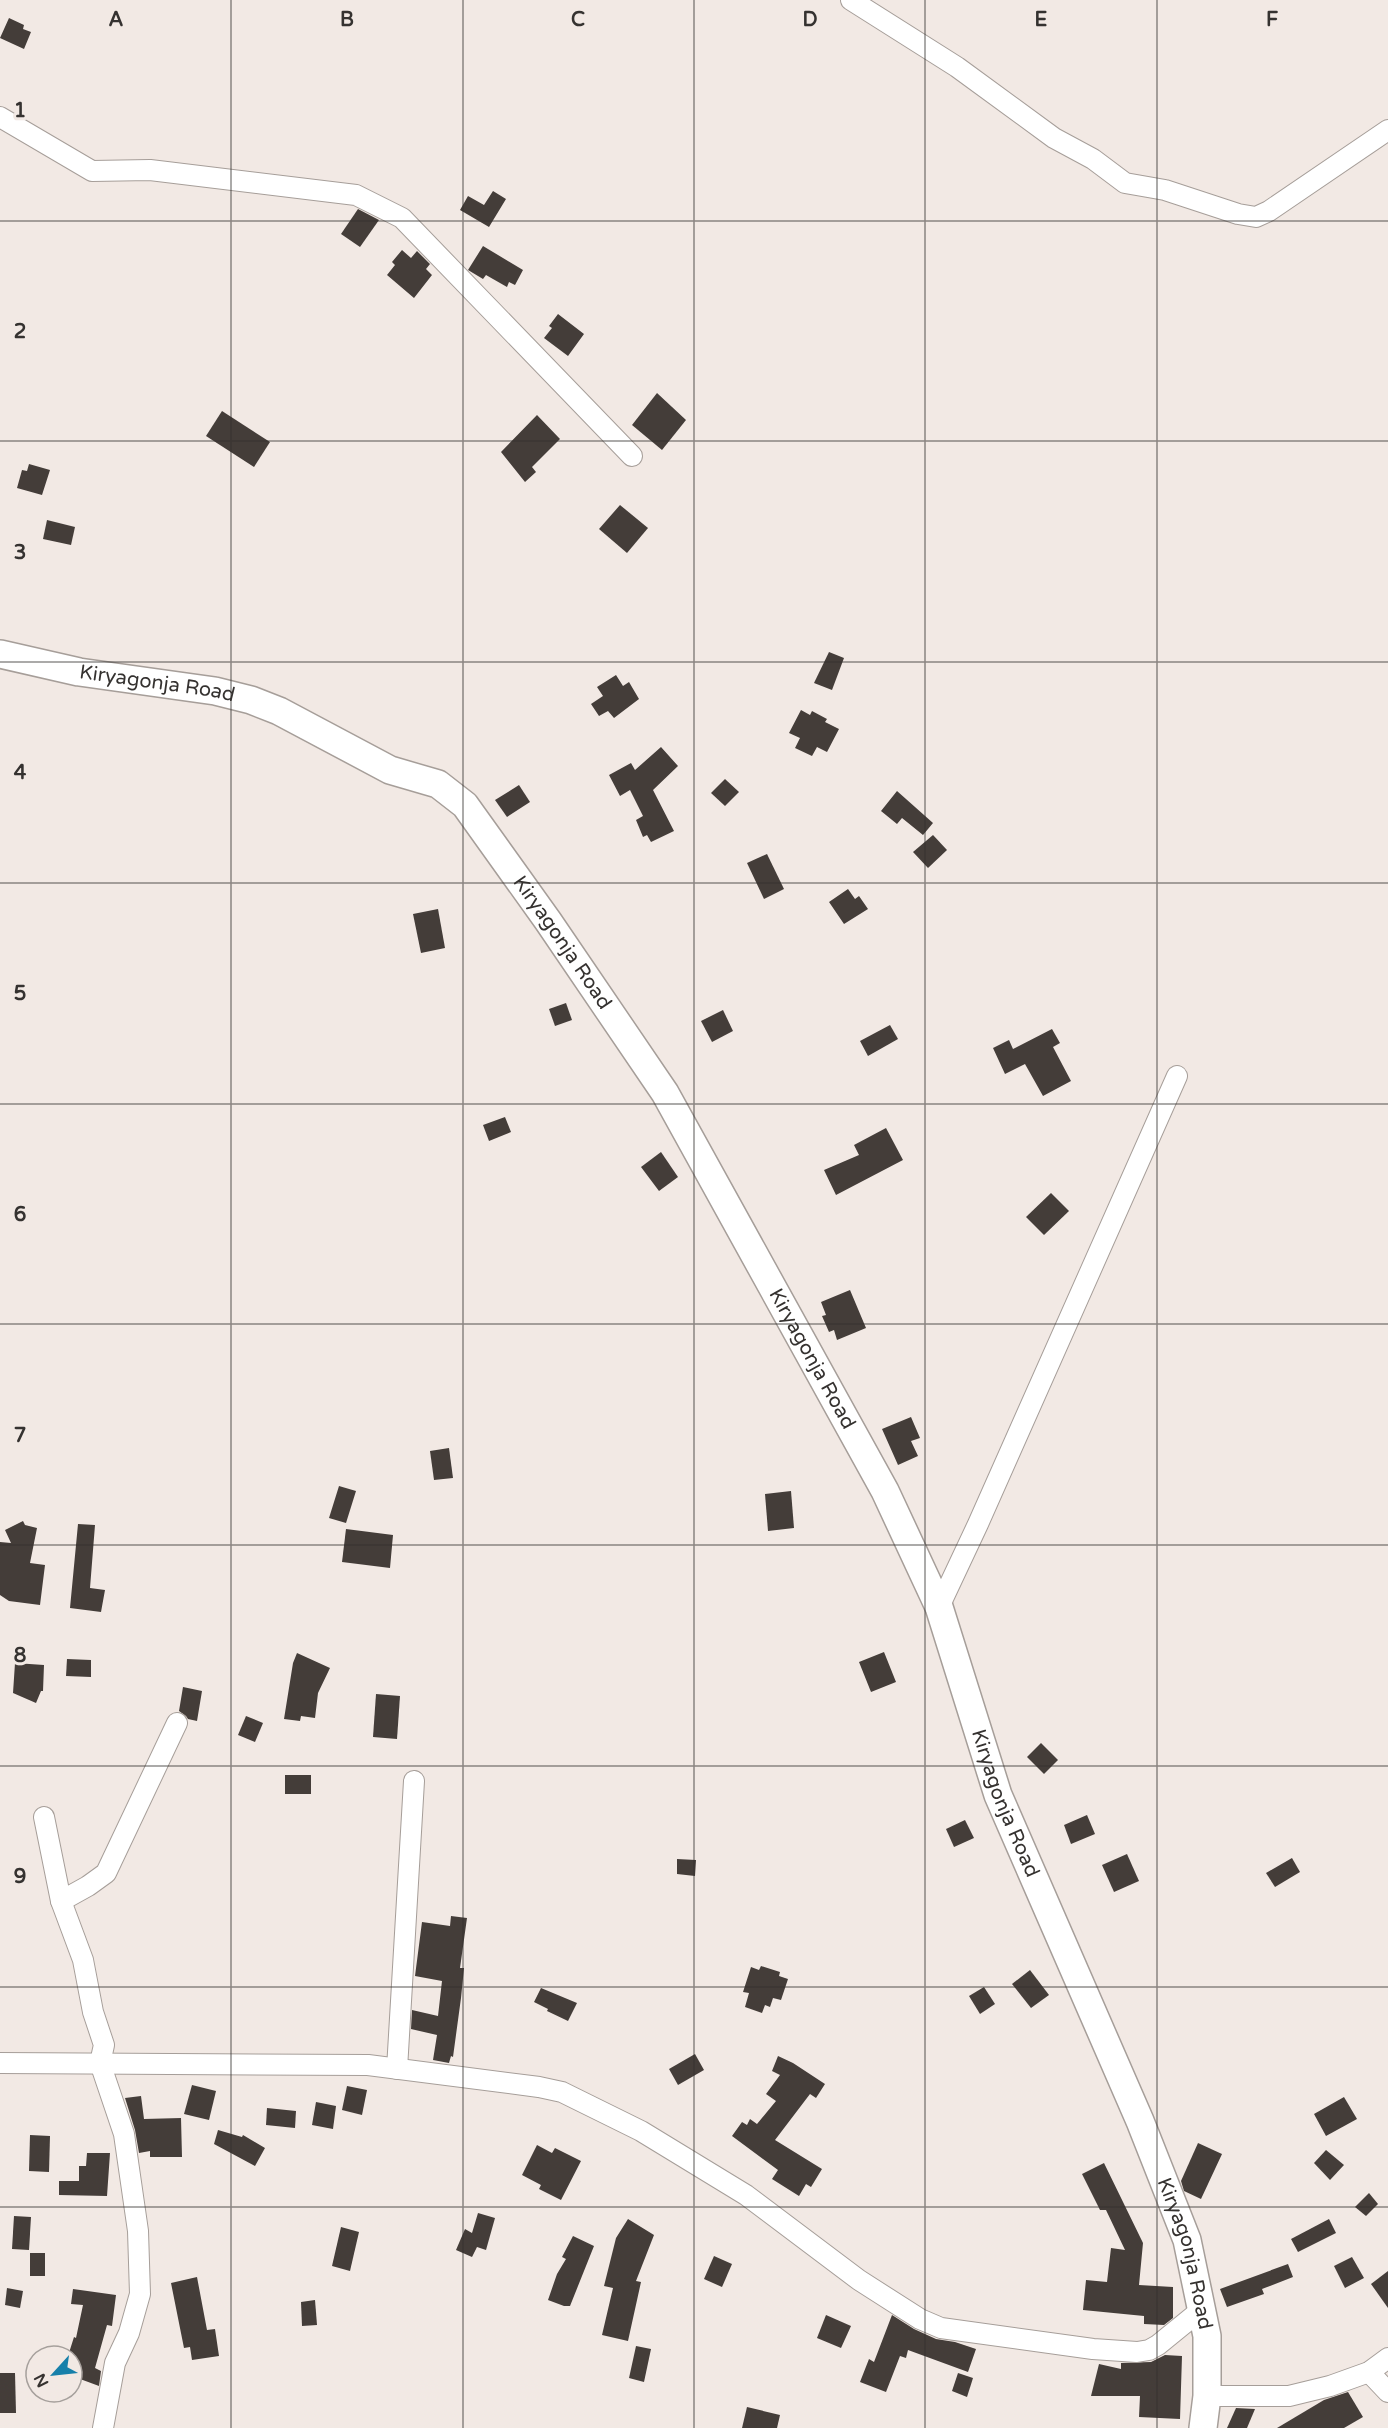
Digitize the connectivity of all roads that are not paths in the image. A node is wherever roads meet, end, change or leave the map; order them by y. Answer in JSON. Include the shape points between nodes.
{"nodes":[{"id":1,"x":851,"y":0,"type":"edge"},
{"id":2,"x":0,"y":117,"type":"edge"},
{"id":3,"x":1388,"y":130,"type":"edge"},
{"id":4,"x":632,"y":456,"type":"dead end"},
{"id":5,"x":0,"y":654,"type":"edge"},
{"id":6,"x":1177,"y":1076,"type":"dead end"},
{"id":7,"x":939,"y":1607,"type":"junction"},
{"id":8,"x":177,"y":1723,"type":"dead end"},
{"id":9,"x":414,"y":1781,"type":"dead end"},
{"id":10,"x":44,"y":1817,"type":"dead end"},
{"id":11,"x":61,"y":1901,"type":"junction"},
{"id":12,"x":0,"y":2063,"type":"edge"},
{"id":13,"x":99,"y":2063,"type":"junction"},
{"id":14,"x":397,"y":2069,"type":"junction"},
{"id":15,"x":1201,"y":2310,"type":"junction"},
{"id":16,"x":1388,"y":2358,"type":"edge"},
{"id":17,"x":1369,"y":2372,"type":"junction"},
{"id":18,"x":1388,"y":2392,"type":"edge"},
{"id":19,"x":1207,"y":2396,"type":"junction"},
{"id":20,"x":103,"y":2428,"type":"edge"},
{"id":21,"x":1203,"y":2428,"type":"edge"}],
"edges":[{"from":1,"to":3,"type":"street","via":[[957,67],[1054,138],[1093,159],[1125,183],[1165,190],[1238,214],[1256,217],[1269,211]]},
{"from":2,"to":4,"type":"street","via":[[92,171],[150,170],[356,195],[402,218]]},
{"from":5,"to":7,"type":"street","name":"Kiryagonja Road","via":[[79,672],[205,689],[251,700],[390,770],[438,784],[465,805],[665,1093],[885,1491]]},
{"from":6,"to":7,"type":"street"},
{"from":7,"to":15,"type":"street","name":"Kiryagonja Road","via":[[998,1794],[1140,2121],[1186,2240]]},
{"from":8,"to":11,"type":"street","via":[[106,1873]]},
{"from":9,"to":14,"type":"street"},
{"from":10,"to":11,"type":"street"},
{"from":11,"to":13,"type":"street","via":[[83,1960],[104,2045]]},
{"from":12,"to":13,"type":"street"},
{"from":13,"to":14,"type":"street","via":[[368,2065]]},
{"from":13,"to":20,"type":"street","via":[[124,2134],[138,2231],[141,2294],[115,2363]]},
{"from":14,"to":15,"type":"street","via":[[562,2092],[641,2131],[746,2195],[859,2280],[941,2328],[1137,2352],[1158,2345]]},
{"from":15,"to":19,"type":"street","name":"Kiryagonja Road","via":[[1207,2336]]},
{"from":16,"to":17,"type":"street"},
{"from":17,"to":18,"type":"street"},
{"from":17,"to":19,"type":"street","via":[[1289,2396]]},
{"from":19,"to":21,"type":"street","name":"Kiryagonja Road"}]}
